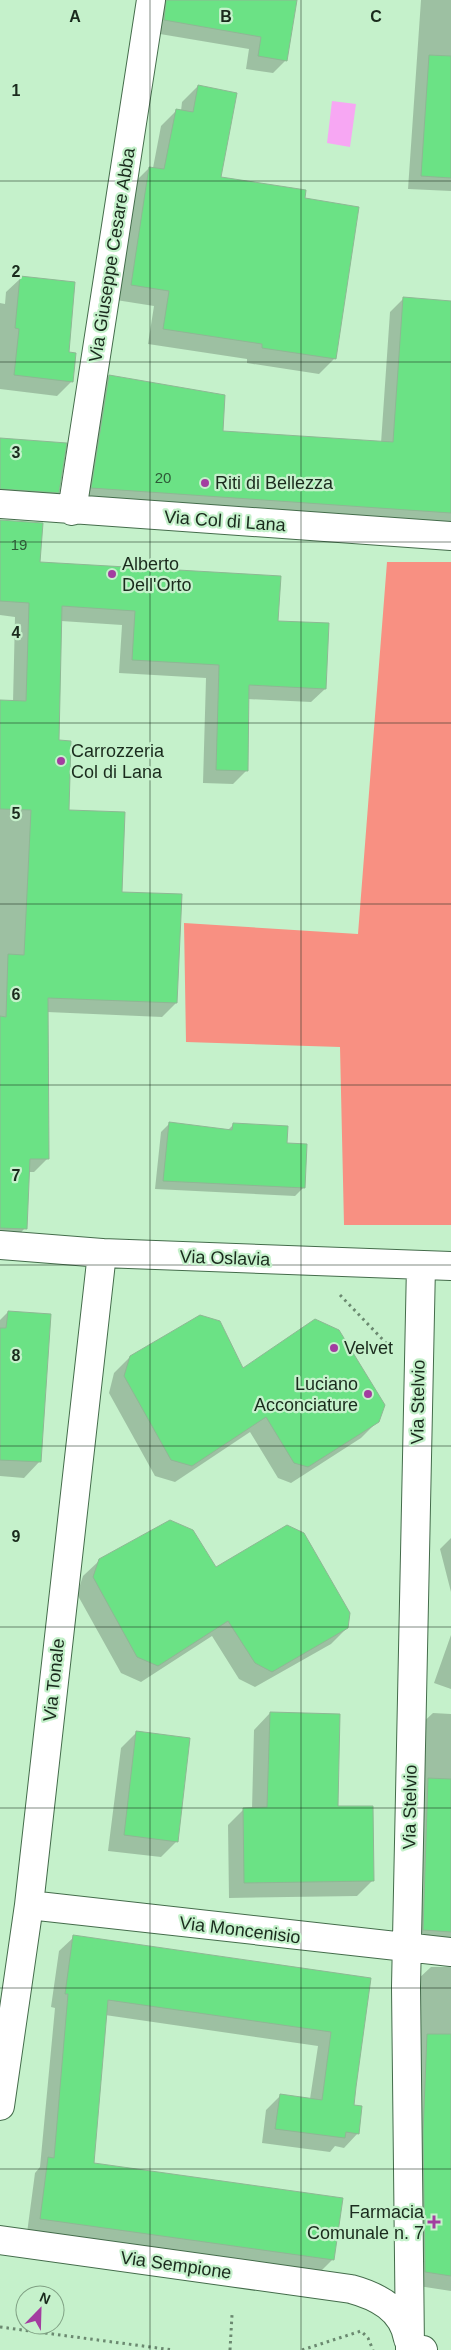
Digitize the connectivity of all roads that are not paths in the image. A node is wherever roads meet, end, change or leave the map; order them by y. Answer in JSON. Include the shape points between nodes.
{"nodes":[{"id":1,"x":151,"y":0,"type":"edge"},
{"id":2,"x":0,"y":504,"type":"edge"},
{"id":3,"x":72,"y":511,"type":"junction"},
{"id":4,"x":451,"y":536,"type":"edge"},
{"id":5,"x":0,"y":1245,"type":"edge"},
{"id":6,"x":102,"y":1253,"type":"junction"},
{"id":7,"x":421,"y":1265,"type":"junction"},
{"id":8,"x":451,"y":1266,"type":"edge"},
{"id":9,"x":29,"y":1905,"type":"junction"},
{"id":10,"x":407,"y":1949,"type":"junction"},
{"id":11,"x":451,"y":1952,"type":"edge"},
{"id":12,"x":0,"y":2106,"type":"edge"},
{"id":13,"x":0,"y":2240,"type":"edge"},
{"id":14,"x":414,"y":2350,"type":"edge"}],
"edges":[{"from":1,"to":3,"type":"street","name":"Via Giuseppe Cesare Abba"},
{"from":2,"to":3,"type":"street","name":"Via Col di Lana"},
{"from":3,"to":4,"type":"street","name":"Via Col di Lana"},
{"from":5,"to":6,"type":"street","name":"Via Oslavia"},
{"from":6,"to":7,"type":"street","name":"Via Oslavia"},
{"from":6,"to":9,"type":"street","name":"Via Tonale"},
{"from":7,"to":8,"type":"street","name":"Via Oslavia"},
{"from":7,"to":10,"type":"street","name":"Via Stelvio"},
{"from":9,"to":10,"type":"street","name":"Via Moncenisio"},
{"from":9,"to":12,"type":"street","name":"Via Tonale"},
{"from":10,"to":11,"type":"street","name":"Via Moncenisio"},
{"from":10,"to":14,"type":"street","name":"Via Stelvio"},
{"from":13,"to":14,"type":"street","name":"Via Sempione","via":[[351,2289],[368,2294],[391,2308]]}]}
